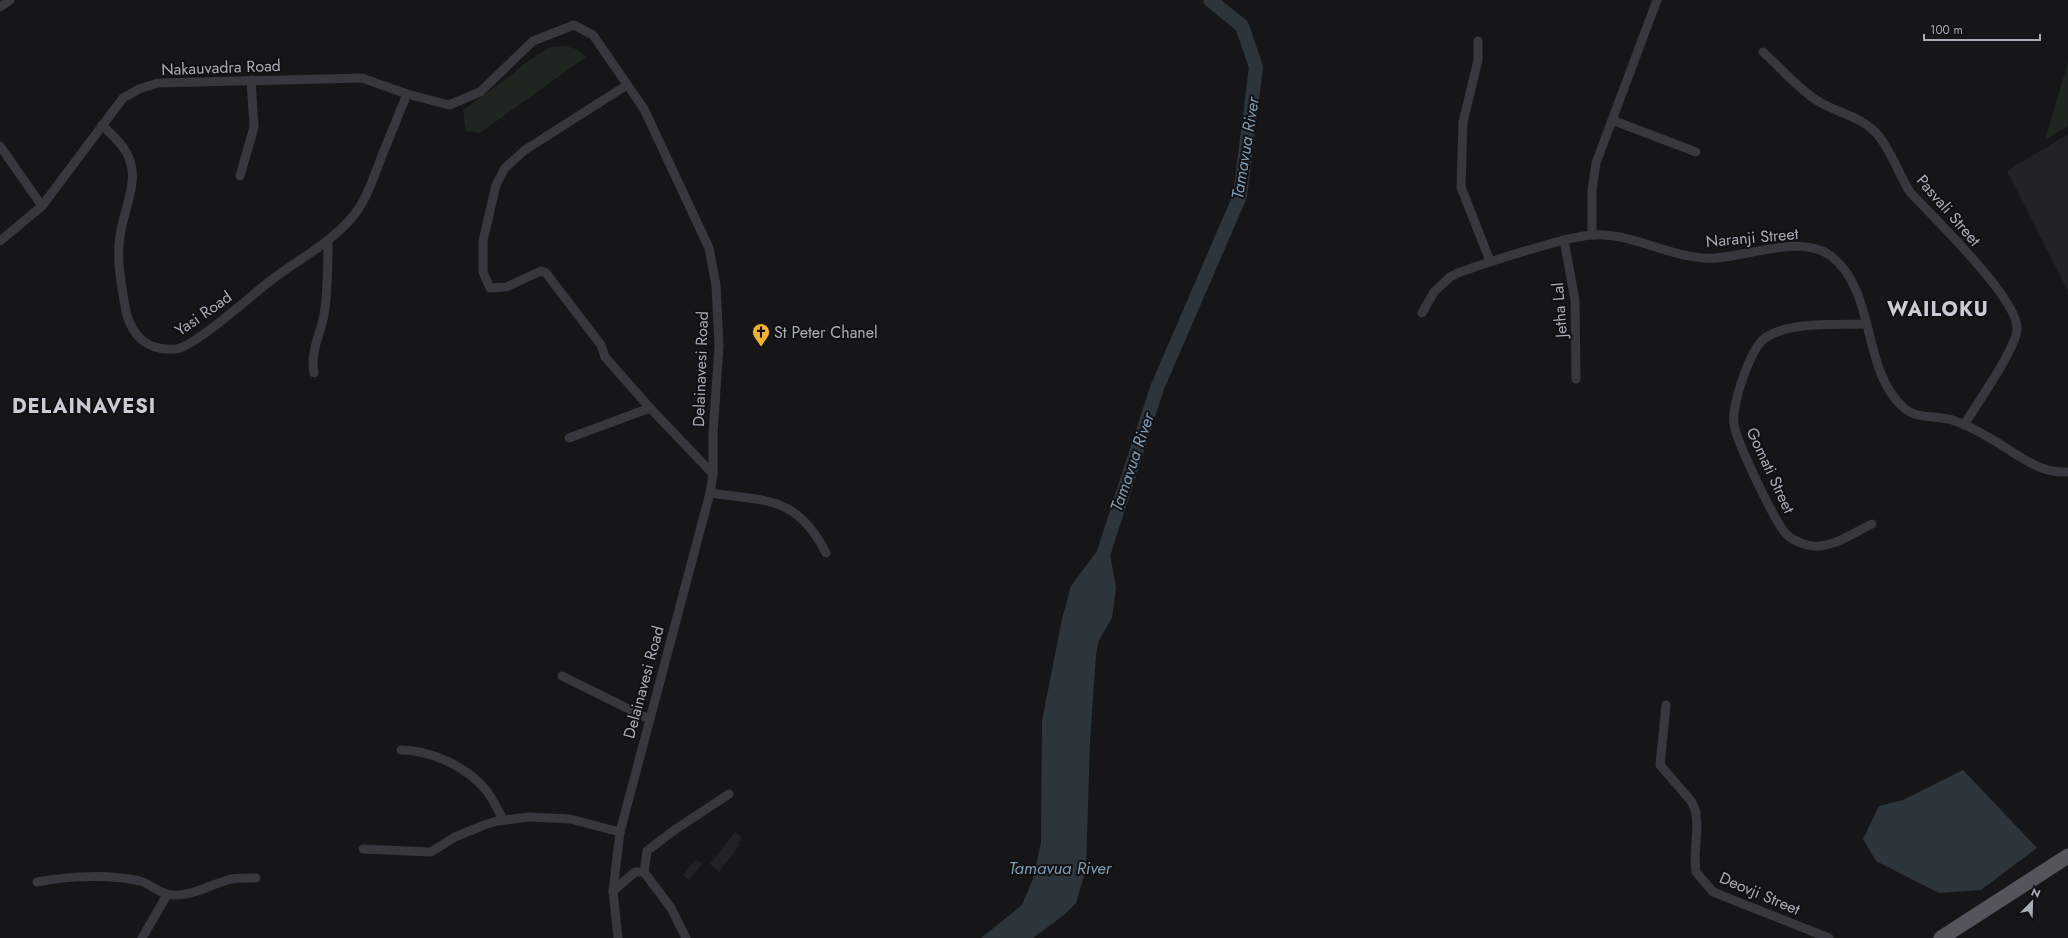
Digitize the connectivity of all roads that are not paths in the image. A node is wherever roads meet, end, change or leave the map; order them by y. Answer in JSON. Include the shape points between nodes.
{"nodes":[{"id":1,"x":10,"y":0,"type":"edge"},
{"id":2,"x":1657,"y":0,"type":"edge"},
{"id":3,"x":0,"y":7,"type":"edge"},
{"id":4,"x":1478,"y":41,"type":"dead end"},
{"id":5,"x":1763,"y":52,"type":"dead end"},
{"id":6,"x":251,"y":80,"type":"junction"},
{"id":7,"x":627,"y":85,"type":"junction"},
{"id":8,"x":407,"y":94,"type":"junction"},
{"id":9,"x":1612,"y":120,"type":"junction"},
{"id":10,"x":102,"y":125,"type":"junction"},
{"id":11,"x":0,"y":146,"type":"edge"},
{"id":12,"x":1696,"y":152,"type":"dead end"},
{"id":13,"x":240,"y":176,"type":"dead end"},
{"id":14,"x":42,"y":206,"type":"junction"},
{"id":15,"x":1592,"y":235,"type":"junction"},
{"id":16,"x":328,"y":240,"type":"junction"},
{"id":17,"x":1564,"y":240,"type":"junction"},
{"id":18,"x":0,"y":241,"type":"edge"},
{"id":19,"x":1490,"y":261,"type":"junction"},
{"id":20,"x":1422,"y":313,"type":"dead end"},
{"id":21,"x":1866,"y":324,"type":"junction"},
{"id":22,"x":314,"y":373,"type":"dead end"},
{"id":23,"x":1576,"y":379,"type":"dead end"},
{"id":24,"x":650,"y":408,"type":"junction"},
{"id":25,"x":1964,"y":425,"type":"junction"},
{"id":26,"x":569,"y":438,"type":"dead end"},
{"id":27,"x":2068,"y":472,"type":"edge"},
{"id":28,"x":713,"y":474,"type":"junction"},
{"id":29,"x":710,"y":493,"type":"junction"},
{"id":30,"x":1872,"y":524,"type":"dead end"},
{"id":31,"x":826,"y":553,"type":"dead end"},
{"id":32,"x":562,"y":676,"type":"dead end"},
{"id":33,"x":1666,"y":705,"type":"dead end"},
{"id":34,"x":649,"y":719,"type":"junction"},
{"id":35,"x":401,"y":750,"type":"dead end"},
{"id":36,"x":729,"y":794,"type":"dead end"},
{"id":37,"x":503,"y":820,"type":"junction"},
{"id":38,"x":620,"y":832,"type":"junction"},
{"id":39,"x":363,"y":849,"type":"dead end"},
{"id":40,"x":2068,"y":856,"type":"edge"},
{"id":41,"x":644,"y":872,"type":"junction"},
{"id":42,"x":256,"y":878,"type":"dead end"},
{"id":43,"x":37,"y":882,"type":"dead end"},
{"id":44,"x":613,"y":891,"type":"junction"},
{"id":45,"x":166,"y":895,"type":"junction"},
{"id":46,"x":142,"y":938,"type":"edge"},
{"id":47,"x":618,"y":938,"type":"edge"},
{"id":48,"x":686,"y":938,"type":"edge"},
{"id":49,"x":1829,"y":938,"type":"edge"},
{"id":50,"x":1941,"y":938,"type":"edge"}],
"edges":[{"from":1,"to":3,"type":"street"},
{"from":2,"to":9,"type":"street"},
{"from":4,"to":19,"type":"street","via":[[1478,60],[1463,122],[1461,187]]},
{"from":5,"to":25,"type":"street","name":"Pasvali Street","via":[[1818,101],[1866,124],[1876,133],[1910,192],[1994,284],[2013,312],[2018,329],[2013,346]]},
{"from":6,"to":8,"type":"street","name":"Nakauvadra Road","via":[[362,78]]},
{"from":6,"to":10,"type":"street","name":"Nakauvadra Road","via":[[158,83],[123,98]]},
{"from":6,"to":13,"type":"street","via":[[254,127]]},
{"from":7,"to":8,"type":"street","name":"Delainavesi Road","via":[[593,35],[574,25],[533,40],[480,92],[449,105]]},
{"from":7,"to":24,"type":"street","via":[[525,150],[505,168],[496,185],[483,241],[483,272],[490,288],[506,287],[541,271],[546,273],[601,346],[605,357]]},
{"from":7,"to":28,"type":"street","name":"Delainavesi Road","via":[[644,109],[709,248],[716,285],[719,346]]},
{"from":8,"to":16,"type":"street","name":"Yasi Road","via":[[370,188],[356,211]]},
{"from":9,"to":12,"type":"street"},
{"from":9,"to":15,"type":"street","via":[[1596,163],[1593,180]]},
{"from":10,"to":14,"type":"street","name":"Nakauvadra Road"},
{"from":10,"to":16,"type":"street","name":"Yasi Road","via":[[124,148],[134,172],[119,249],[129,322],[138,339],[148,345],[178,349]]},
{"from":11,"to":14,"type":"street"},
{"from":14,"to":18,"type":"street","name":"Nakauvadra Road"},
{"from":15,"to":17,"type":"street","name":"Naranji Street"},
{"from":15,"to":21,"type":"street","name":"Naranji Street","via":[[1607,235],[1670,252],[1714,258],[1770,249],[1803,247],[1824,251],[1843,266],[1857,292]]},
{"from":16,"to":22,"type":"street","via":[[324,317],[312,359]]},
{"from":17,"to":19,"type":"street","name":"Naranji Street"},
{"from":17,"to":23,"type":"street","name":"Jetha Lal","via":[[1575,300]]},
{"from":19,"to":20,"type":"street","name":"Naranji Street","via":[[1450,277],[1434,292]]},
{"from":21,"to":25,"type":"street","name":"Naranji Street","via":[[1882,374],[1892,395],[1902,406],[1922,417],[1941,417]]},
{"from":21,"to":30,"type":"street","name":"Gomati Street","via":[[1796,327],[1766,337],[1752,358],[1737,396],[1733,419],[1744,453],[1776,520],[1786,534],[1801,543],[1820,546],[1836,542]]},
{"from":24,"to":26,"type":"street"},
{"from":24,"to":28,"type":"street"},
{"from":25,"to":27,"type":"street","name":"Naranji Street","via":[[1991,438],[2034,465],[2058,473]]},
{"from":28,"to":29,"type":"street","name":"Delainavesi Road"},
{"from":29,"to":31,"type":"street","via":[[782,504],[797,513],[816,533]]},
{"from":29,"to":34,"type":"street","name":"Delainavesi Road"},
{"from":32,"to":34,"type":"street"},
{"from":33,"to":49,"type":"street","name":"Deovji Street","via":[[1660,765],[1684,791],[1696,813],[1696,872],[1713,892]]},
{"from":34,"to":38,"type":"street","name":"Delainavesi Road"},
{"from":35,"to":37,"type":"street","via":[[425,753],[467,774],[489,795]]},
{"from":36,"to":41,"type":"street","via":[[673,830],[647,851]]},
{"from":37,"to":38,"type":"street","via":[[560,818]]},
{"from":37,"to":39,"type":"street","via":[[484,824],[455,837],[431,852]]},
{"from":38,"to":44,"type":"street","name":"Delainavesi Road"},
{"from":40,"to":50,"type":"main road"},
{"from":41,"to":44,"type":"street","via":[[635,872]]},
{"from":41,"to":48,"type":"street","via":[[671,908]]},
{"from":42,"to":45,"type":"street","via":[[231,879],[192,892]]},
{"from":43,"to":45,"type":"street","via":[[65,876],[115,877],[142,881]]},
{"from":44,"to":47,"type":"street","name":"Delainavesi Road"},
{"from":45,"to":46,"type":"street"}]}
